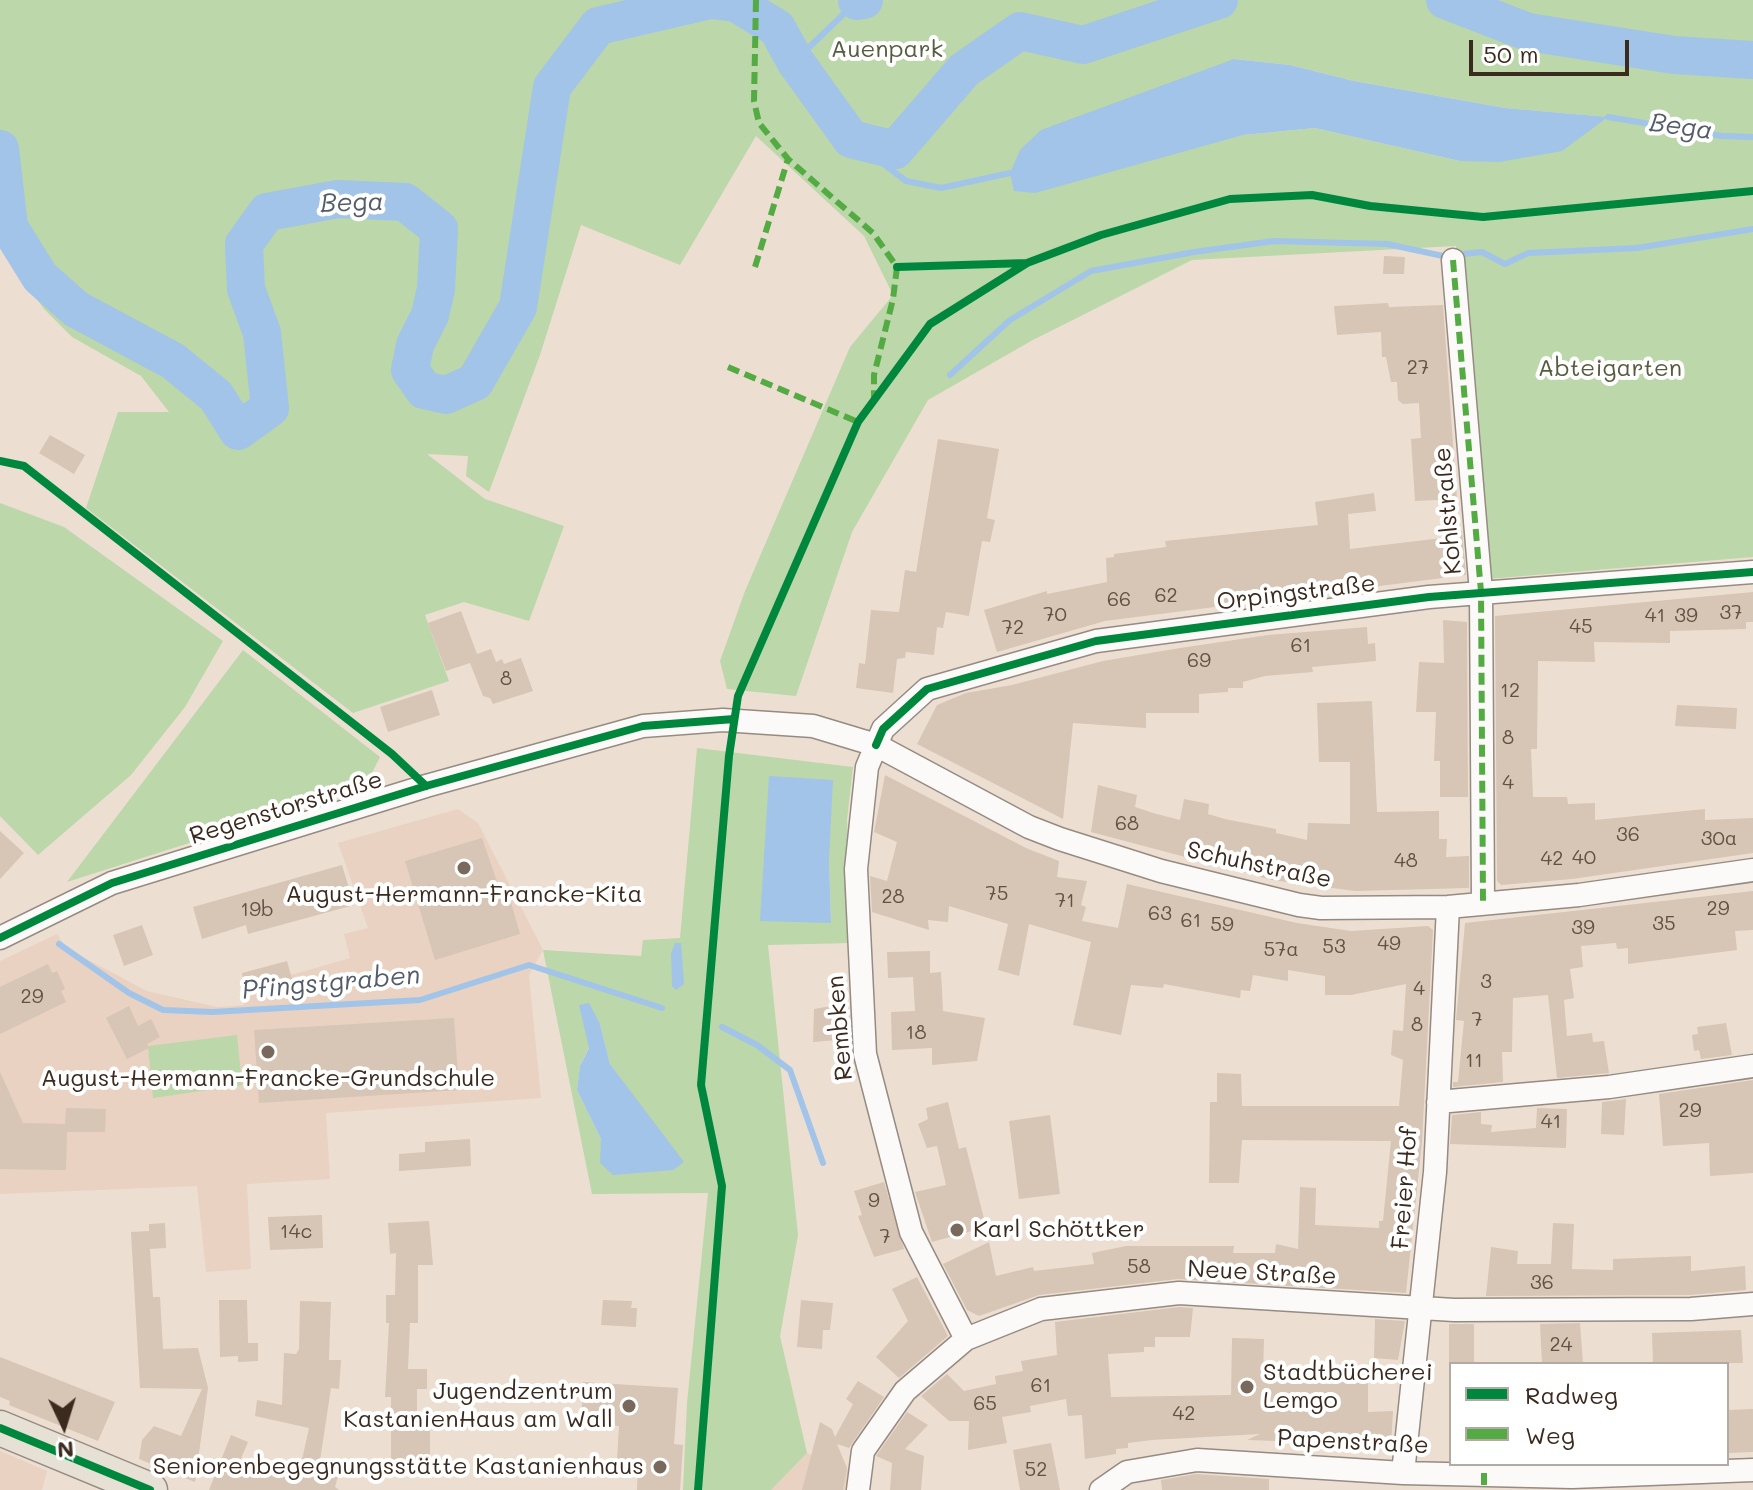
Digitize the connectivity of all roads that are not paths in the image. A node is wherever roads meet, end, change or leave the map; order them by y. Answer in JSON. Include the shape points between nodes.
{"nodes":[{"id":1,"x":1453,"y":260,"type":"dead end"},
{"id":2,"x":1753,"y":572,"type":"edge"},
{"id":3,"x":1481,"y":592,"type":"junction"},
{"id":4,"x":876,"y":745,"type":"junction"},
{"id":5,"x":1753,"y":870,"type":"edge"},
{"id":6,"x":1483,"y":901,"type":"junction"},
{"id":7,"x":1448,"y":907,"type":"junction"},
{"id":8,"x":0,"y":938,"type":"edge"},
{"id":9,"x":1753,"y":1066,"type":"edge"},
{"id":10,"x":1438,"y":1102,"type":"junction"},
{"id":11,"x":1753,"y":1304,"type":"edge"},
{"id":12,"x":1421,"y":1308,"type":"junction"},
{"id":13,"x":966,"y":1339,"type":"junction"},
{"id":14,"x":0,"y":1428,"type":"edge"},
{"id":15,"x":1753,"y":1470,"type":"edge"},
{"id":16,"x":1403,"y":1473,"type":"junction"},
{"id":17,"x":150,"y":1490,"type":"edge"},
{"id":18,"x":858,"y":1490,"type":"edge"},
{"id":19,"x":1101,"y":1490,"type":"edge"}],
"edges":[{"from":1,"to":3,"type":"street","name":"Kohlstraße"},
{"from":2,"to":3,"type":"street","name":"Orpingstraße"},
{"from":3,"to":4,"type":"street","name":"Orpingstraße","via":[[1096,641],[927,689],[883,729]]},
{"from":3,"to":6,"type":"street","name":"Kohlstraße"},
{"from":4,"to":7,"type":"street","name":"Schuhstraße","via":[[1029,827],[1161,871],[1321,908]]},
{"from":4,"to":8,"type":"street","name":"Regenstorstraße","via":[[813,726],[747,719],[643,726],[112,883]]},
{"from":4,"to":13,"type":"street","name":"Rembken","via":[[867,767],[856,869],[865,1054],[911,1232]]},
{"from":5,"to":6,"type":"street","name":"Schuhstraße","via":[[1579,895]]},
{"from":6,"to":7,"type":"street","name":"Schuhstraße"},
{"from":7,"to":10,"type":"street","name":"Freier Hof"},
{"from":9,"to":10,"type":"street","via":[[1609,1087]]},
{"from":10,"to":12,"type":"street","name":"Freier Hof"},
{"from":11,"to":12,"type":"street","name":"Neue Straße","via":[[1675,1309]]},
{"from":12,"to":13,"type":"street","name":"Neue Straße","via":[[1179,1293],[1041,1309]]},
{"from":12,"to":16,"type":"street","name":"Freier Hof"},
{"from":13,"to":18,"type":"street","name":"Neue Straße","via":[[905,1391],[863,1451]]},
{"from":14,"to":17,"type":"main road"},
{"from":15,"to":16,"type":"street","name":"Papenstraße","via":[[1572,1477]]},
{"from":16,"to":19,"type":"street","name":"Papenstraße","via":[[1197,1460],[1127,1472]]}]}
